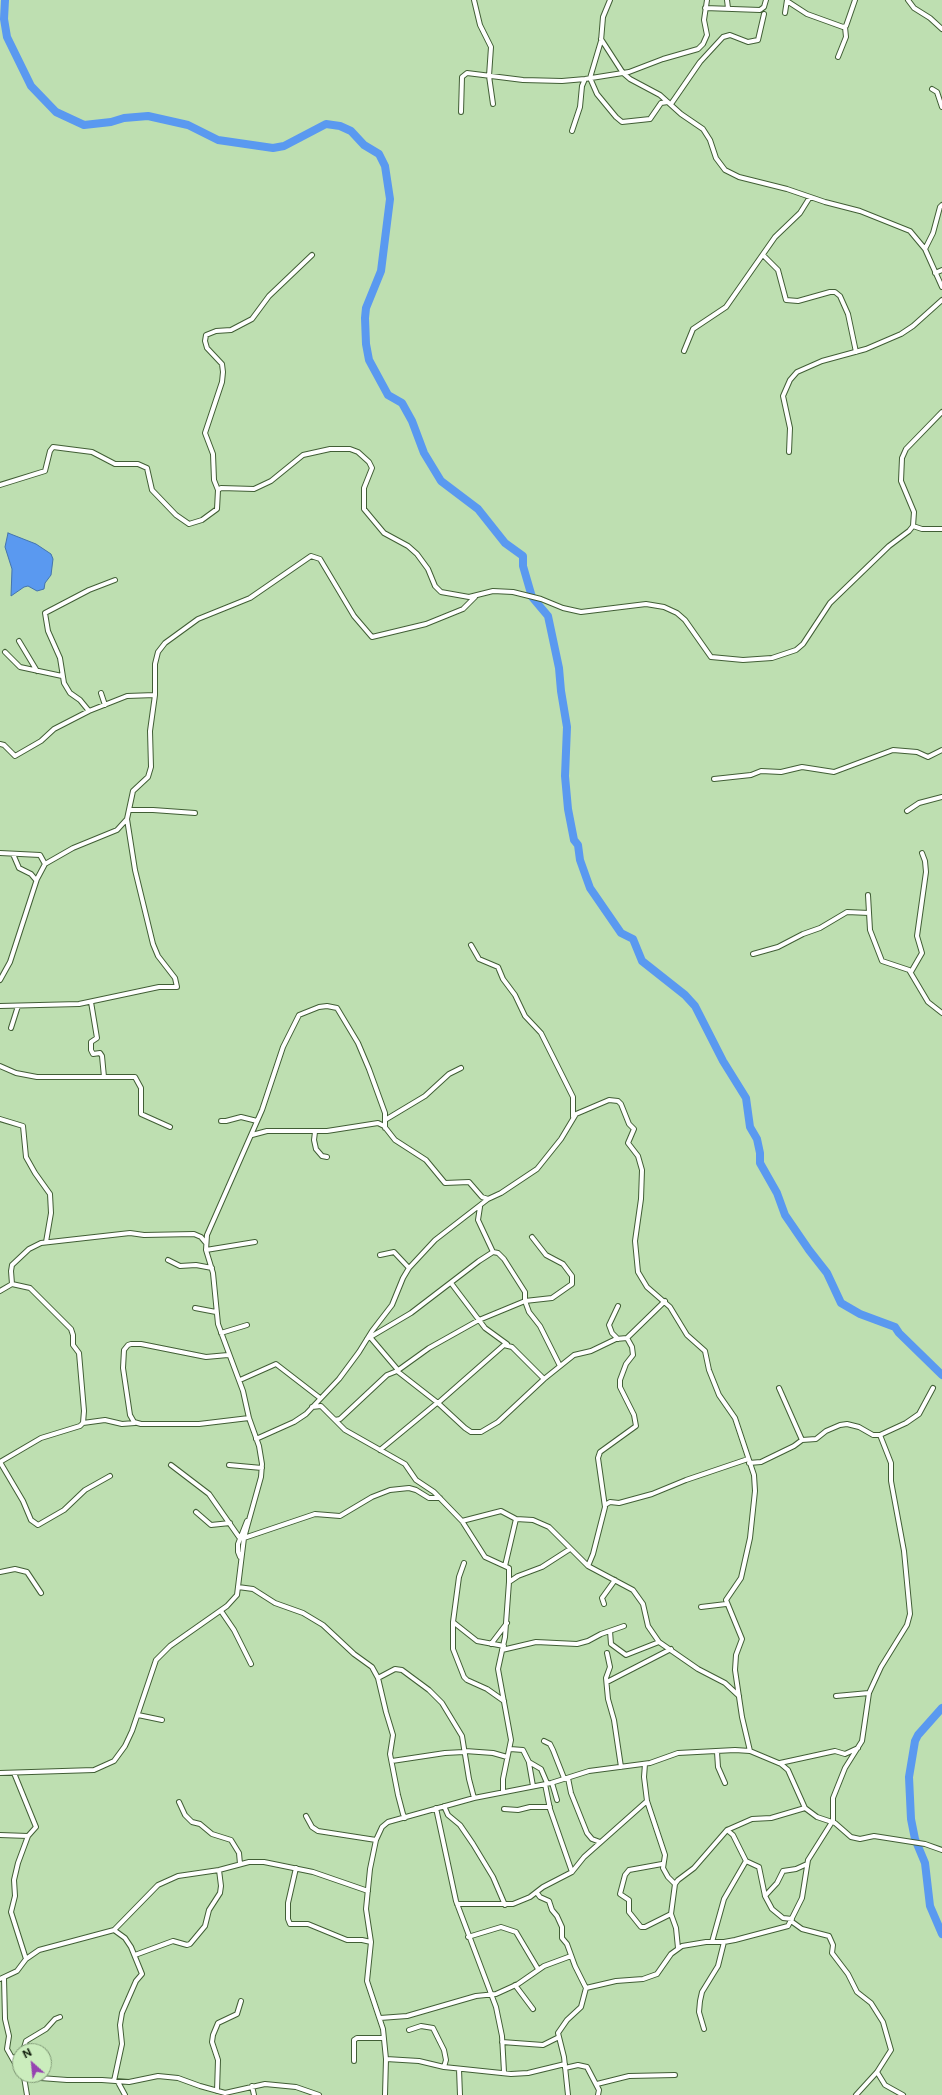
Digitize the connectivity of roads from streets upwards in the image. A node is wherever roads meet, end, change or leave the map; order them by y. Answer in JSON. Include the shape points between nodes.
{"nodes":[{"id":1,"x":474,"y":0,"type":"edge"},
{"id":2,"x":610,"y":0,"type":"edge"},
{"id":3,"x":707,"y":0,"type":"edge"},
{"id":4,"x":727,"y":0,"type":"edge"},
{"id":5,"x":766,"y":0,"type":"edge"},
{"id":6,"x":787,"y":0,"type":"edge"},
{"id":7,"x":855,"y":0,"type":"edge"},
{"id":8,"x":908,"y":0,"type":"edge"},
{"id":9,"x":705,"y":8,"type":"junction"},
{"id":10,"x":728,"y":8,"type":"junction"},
{"id":11,"x":786,"y":13,"type":"dead end"},
{"id":12,"x":764,"y":14,"type":"dead end"},
{"id":13,"x":845,"y":27,"type":"junction"},
{"id":14,"x":942,"y":29,"type":"edge"},
{"id":15,"x":601,"y":39,"type":"junction"},
{"id":16,"x":838,"y":57,"type":"dead end"},
{"id":17,"x":623,"y":73,"type":"junction"},
{"id":18,"x":489,"y":76,"type":"junction"},
{"id":19,"x":588,"y":78,"type":"junction"},
{"id":20,"x":932,"y":89,"type":"dead end"},
{"id":21,"x":670,"y":103,"type":"junction"},
{"id":22,"x":493,"y":104,"type":"dead end"},
{"id":23,"x":942,"y":107,"type":"edge"},
{"id":24,"x":461,"y":112,"type":"dead end"},
{"id":25,"x":572,"y":131,"type":"dead end"},
{"id":26,"x":810,"y":197,"type":"junction"},
{"id":27,"x":942,"y":205,"type":"edge"},
{"id":28,"x":926,"y":249,"type":"junction"},
{"id":29,"x":312,"y":255,"type":"dead end"},
{"id":30,"x":763,"y":255,"type":"junction"},
{"id":31,"x":942,"y":270,"type":"edge"},
{"id":32,"x":935,"y":273,"type":"junction"},
{"id":33,"x":942,"y":287,"type":"edge"},
{"id":34,"x":942,"y":300,"type":"edge"},
{"id":35,"x":684,"y":351,"type":"dead end"},
{"id":36,"x":856,"y":352,"type":"junction"},
{"id":37,"x":942,"y":412,"type":"edge"},
{"id":38,"x":789,"y":452,"type":"dead end"},
{"id":39,"x":0,"y":485,"type":"edge"},
{"id":40,"x":218,"y":490,"type":"junction"},
{"id":41,"x":913,"y":526,"type":"junction"},
{"id":42,"x":942,"y":529,"type":"edge"},
{"id":43,"x":115,"y":580,"type":"dead end"},
{"id":44,"x":475,"y":597,"type":"junction"},
{"id":45,"x":18,"y":641,"type":"dead end"},
{"id":46,"x":5,"y":652,"type":"dead end"},
{"id":47,"x":37,"y":670,"type":"junction"},
{"id":48,"x":62,"y":676,"type":"junction"},
{"id":49,"x":101,"y":693,"type":"dead end"},
{"id":50,"x":155,"y":695,"type":"junction"},
{"id":51,"x":105,"y":705,"type":"junction"},
{"id":52,"x":89,"y":712,"type":"junction"},
{"id":53,"x":0,"y":744,"type":"edge"},
{"id":54,"x":942,"y":750,"type":"edge"},
{"id":55,"x":714,"y":779,"type":"dead end"},
{"id":56,"x":942,"y":797,"type":"edge"},
{"id":57,"x":129,"y":810,"type":"junction"},
{"id":58,"x":908,"y":811,"type":"dead end"},
{"id":59,"x":195,"y":813,"type":"dead end"},
{"id":60,"x":127,"y":819,"type":"junction"},
{"id":61,"x":0,"y":853,"type":"edge"},
{"id":62,"x":922,"y":853,"type":"dead end"},
{"id":63,"x":13,"y":854,"type":"junction"},
{"id":64,"x":45,"y":864,"type":"junction"},
{"id":65,"x":36,"y":880,"type":"junction"},
{"id":66,"x":868,"y":896,"type":"dead end"},
{"id":67,"x":869,"y":913,"type":"junction"},
{"id":68,"x":472,"y":945,"type":"dead end"},
{"id":69,"x":753,"y":954,"type":"dead end"},
{"id":70,"x":0,"y":969,"type":"edge"},
{"id":71,"x":6,"y":970,"type":"junction"},
{"id":72,"x":911,"y":972,"type":"junction"},
{"id":73,"x":0,"y":980,"type":"edge"},
{"id":74,"x":91,"y":1002,"type":"junction"},
{"id":75,"x":0,"y":1006,"type":"edge"},
{"id":76,"x":18,"y":1006,"type":"junction"},
{"id":77,"x":942,"y":1013,"type":"edge"},
{"id":78,"x":11,"y":1028,"type":"dead end"},
{"id":79,"x":0,"y":1066,"type":"edge"},
{"id":80,"x":461,"y":1068,"type":"dead end"},
{"id":81,"x":104,"y":1077,"type":"junction"},
{"id":82,"x":573,"y":1117,"type":"junction"},
{"id":83,"x":0,"y":1119,"type":"edge"},
{"id":84,"x":385,"y":1120,"type":"junction"},
{"id":85,"x":221,"y":1121,"type":"dead end"},
{"id":86,"x":257,"y":1121,"type":"junction"},
{"id":87,"x":170,"y":1127,"type":"dead end"},
{"id":88,"x":385,"y":1128,"type":"junction"},
{"id":89,"x":316,"y":1132,"type":"junction"},
{"id":90,"x":252,"y":1135,"type":"junction"},
{"id":91,"x":327,"y":1157,"type":"dead end"},
{"id":92,"x":488,"y":1199,"type":"junction"},
{"id":93,"x":480,"y":1207,"type":"junction"},
{"id":94,"x":532,"y":1237,"type":"dead end"},
{"id":95,"x":46,"y":1242,"type":"junction"},
{"id":96,"x":255,"y":1242,"type":"dead end"},
{"id":97,"x":206,"y":1243,"type":"junction"},
{"id":98,"x":206,"y":1250,"type":"junction"},
{"id":99,"x":493,"y":1252,"type":"junction"},
{"id":100,"x":380,"y":1255,"type":"dead end"},
{"id":101,"x":168,"y":1260,"type":"dead end"},
{"id":102,"x":212,"y":1268,"type":"junction"},
{"id":103,"x":410,"y":1268,"type":"junction"},
{"id":104,"x":452,"y":1283,"type":"junction"},
{"id":105,"x":12,"y":1284,"type":"junction"},
{"id":106,"x":0,"y":1291,"type":"edge"},
{"id":107,"x":526,"y":1301,"type":"junction"},
{"id":108,"x":665,"y":1301,"type":"junction"},
{"id":109,"x":618,"y":1306,"type":"dead end"},
{"id":110,"x":194,"y":1308,"type":"dead end"},
{"id":111,"x":216,"y":1312,"type":"junction"},
{"id":112,"x":479,"y":1320,"type":"junction"},
{"id":113,"x":246,"y":1326,"type":"dead end"},
{"id":114,"x":221,"y":1332,"type":"junction"},
{"id":115,"x":369,"y":1338,"type":"junction"},
{"id":116,"x":627,"y":1338,"type":"junction"},
{"id":117,"x":618,"y":1339,"type":"junction"},
{"id":118,"x":507,"y":1344,"type":"junction"},
{"id":119,"x":228,"y":1355,"type":"junction"},
{"id":120,"x":560,"y":1366,"type":"junction"},
{"id":121,"x":397,"y":1371,"type":"junction"},
{"id":122,"x":544,"y":1379,"type":"junction"},
{"id":123,"x":240,"y":1380,"type":"junction"},
{"id":124,"x":779,"y":1388,"type":"dead end"},
{"id":125,"x":933,"y":1388,"type":"dead end"},
{"id":126,"x":320,"y":1398,"type":"junction"},
{"id":127,"x":438,"y":1403,"type":"junction"},
{"id":128,"x":312,"y":1407,"type":"junction"},
{"id":129,"x":249,"y":1418,"type":"junction"},
{"id":130,"x":335,"y":1420,"type":"junction"},
{"id":131,"x":83,"y":1423,"type":"junction"},
{"id":132,"x":135,"y":1423,"type":"junction"},
{"id":133,"x":880,"y":1435,"type":"junction"},
{"id":134,"x":256,"y":1439,"type":"junction"},
{"id":135,"x":802,"y":1440,"type":"junction"},
{"id":136,"x":380,"y":1450,"type":"junction"},
{"id":137,"x":748,"y":1461,"type":"junction"},
{"id":138,"x":0,"y":1462,"type":"edge"},
{"id":139,"x":171,"y":1465,"type":"dead end"},
{"id":140,"x":229,"y":1465,"type":"dead end"},
{"id":141,"x":262,"y":1468,"type":"junction"},
{"id":142,"x":110,"y":1476,"type":"dead end"},
{"id":143,"x":440,"y":1498,"type":"junction"},
{"id":144,"x":605,"y":1505,"type":"junction"},
{"id":145,"x":196,"y":1512,"type":"dead end"},
{"id":146,"x":516,"y":1518,"type":"junction"},
{"id":147,"x":462,"y":1521,"type":"junction"},
{"id":148,"x":230,"y":1523,"type":"junction"},
{"id":149,"x":242,"y":1537,"type":"junction"},
{"id":150,"x":570,"y":1549,"type":"junction"},
{"id":151,"x":464,"y":1563,"type":"dead end"},
{"id":152,"x":505,"y":1566,"type":"junction"},
{"id":153,"x":588,"y":1566,"type":"junction"},
{"id":154,"x":0,"y":1572,"type":"edge"},
{"id":155,"x":510,"y":1572,"type":"junction"},
{"id":156,"x":518,"y":1576,"type":"junction"},
{"id":157,"x":615,"y":1580,"type":"junction"},
{"id":158,"x":509,"y":1582,"type":"junction"},
{"id":159,"x":238,"y":1586,"type":"junction"},
{"id":160,"x":41,"y":1593,"type":"dead end"},
{"id":161,"x":604,"y":1604,"type":"dead end"},
{"id":162,"x":726,"y":1604,"type":"junction"},
{"id":163,"x":701,"y":1607,"type":"dead end"},
{"id":164,"x":221,"y":1611,"type":"junction"},
{"id":165,"x":453,"y":1622,"type":"junction"},
{"id":166,"x":507,"y":1623,"type":"junction"},
{"id":167,"x":624,"y":1626,"type":"dead end"},
{"id":168,"x":610,"y":1631,"type":"junction"},
{"id":169,"x":659,"y":1642,"type":"junction"},
{"id":170,"x":491,"y":1644,"type":"junction"},
{"id":171,"x":503,"y":1648,"type":"junction"},
{"id":172,"x":671,"y":1649,"type":"junction"},
{"id":173,"x":607,"y":1653,"type":"dead end"},
{"id":174,"x":251,"y":1664,"type":"dead end"},
{"id":175,"x":378,"y":1678,"type":"junction"},
{"id":176,"x":607,"y":1682,"type":"junction"},
{"id":177,"x":868,"y":1693,"type":"junction"},
{"id":178,"x":836,"y":1696,"type":"dead end"},
{"id":179,"x":740,"y":1698,"type":"junction"},
{"id":180,"x":504,"y":1701,"type":"junction"},
{"id":181,"x":138,"y":1715,"type":"junction"},
{"id":182,"x":162,"y":1720,"type":"dead end"},
{"id":183,"x":544,"y":1740,"type":"dead end"},
{"id":184,"x":858,"y":1748,"type":"junction"},
{"id":185,"x":510,"y":1749,"type":"junction"},
{"id":186,"x":464,"y":1751,"type":"junction"},
{"id":187,"x":750,"y":1751,"type":"junction"},
{"id":188,"x":717,"y":1752,"type":"junction"},
{"id":189,"x":507,"y":1757,"type":"junction"},
{"id":190,"x":392,"y":1761,"type":"junction"},
{"id":191,"x":529,"y":1762,"type":"junction"},
{"id":192,"x":645,"y":1764,"type":"junction"},
{"id":193,"x":780,"y":1764,"type":"junction"},
{"id":194,"x":622,"y":1766,"type":"junction"},
{"id":195,"x":0,"y":1773,"type":"edge"},
{"id":196,"x":14,"y":1773,"type":"junction"},
{"id":197,"x":566,"y":1778,"type":"junction"},
{"id":198,"x":548,"y":1783,"type":"junction"},
{"id":199,"x":725,"y":1783,"type":"dead end"},
{"id":200,"x":534,"y":1786,"type":"junction"},
{"id":201,"x":503,"y":1792,"type":"junction"},
{"id":202,"x":474,"y":1798,"type":"junction"},
{"id":203,"x":557,"y":1800,"type":"dead end"},
{"id":204,"x":647,"y":1801,"type":"junction"},
{"id":205,"x":179,"y":1802,"type":"dead end"},
{"id":206,"x":444,"y":1806,"type":"junction"},
{"id":207,"x":550,"y":1807,"type":"junction"},
{"id":208,"x":436,"y":1808,"type":"junction"},
{"id":209,"x":805,"y":1808,"type":"junction"},
{"id":210,"x":504,"y":1809,"type":"dead end"},
{"id":211,"x":306,"y":1816,"type":"dead end"},
{"id":212,"x":405,"y":1818,"type":"junction"},
{"id":213,"x":833,"y":1822,"type":"junction"},
{"id":214,"x":727,"y":1830,"type":"junction"},
{"id":215,"x":0,"y":1835,"type":"edge"},
{"id":216,"x":28,"y":1836,"type":"junction"},
{"id":217,"x":376,"y":1840,"type":"junction"},
{"id":218,"x":600,"y":1842,"type":"junction"},
{"id":219,"x":942,"y":1850,"type":"edge"},
{"id":220,"x":746,"y":1861,"type":"junction"},
{"id":221,"x":240,"y":1864,"type":"junction"},
{"id":222,"x":662,"y":1864,"type":"junction"},
{"id":223,"x":806,"y":1864,"type":"junction"},
{"id":224,"x":296,"y":1868,"type":"junction"},
{"id":225,"x":219,"y":1870,"type":"junction"},
{"id":226,"x":572,"y":1872,"type":"junction"},
{"id":227,"x":675,"y":1884,"type":"junction"},
{"id":228,"x":368,"y":1891,"type":"junction"},
{"id":229,"x":537,"y":1893,"type":"junction"},
{"id":230,"x":765,"y":1896,"type":"junction"},
{"id":231,"x":457,"y":1904,"type":"junction"},
{"id":232,"x":505,"y":1905,"type":"junction"},
{"id":233,"x":671,"y":1914,"type":"junction"},
{"id":234,"x":792,"y":1920,"type":"junction"},
{"id":235,"x":114,"y":1930,"type":"junction"},
{"id":236,"x":468,"y":1938,"type":"junction"},
{"id":237,"x":371,"y":1942,"type":"junction"},
{"id":238,"x":712,"y":1942,"type":"junction"},
{"id":239,"x":724,"y":1942,"type":"junction"},
{"id":240,"x":678,"y":1948,"type":"junction"},
{"id":241,"x":135,"y":1956,"type":"junction"},
{"id":242,"x":571,"y":1956,"type":"junction"},
{"id":243,"x":26,"y":1959,"type":"junction"},
{"id":244,"x":538,"y":1969,"type":"junction"},
{"id":245,"x":2,"y":1978,"type":"edge"},
{"id":246,"x":515,"y":1985,"type":"junction"},
{"id":247,"x":586,"y":1988,"type":"junction"},
{"id":248,"x":492,"y":1995,"type":"junction"},
{"id":249,"x":241,"y":2001,"type":"dead end"},
{"id":250,"x":534,"y":2009,"type":"dead end"},
{"id":251,"x":60,"y":2017,"type":"dead end"},
{"id":252,"x":380,"y":2018,"type":"junction"},
{"id":253,"x":704,"y":2028,"type":"dead end"},
{"id":254,"x":409,"y":2030,"type":"dead end"},
{"id":255,"x":559,"y":2037,"type":"junction"},
{"id":256,"x":382,"y":2038,"type":"junction"},
{"id":257,"x":502,"y":2042,"type":"junction"},
{"id":258,"x":25,"y":2043,"type":"edge"},
{"id":259,"x":1,"y":2048,"type":"dead end"},
{"id":260,"x":6,"y":2049,"type":"junction"},
{"id":261,"x":12,"y":2057,"type":"edge"},
{"id":262,"x":386,"y":2059,"type":"junction"},
{"id":263,"x":354,"y":2060,"type":"dead end"},
{"id":264,"x":565,"y":2066,"type":"junction"},
{"id":265,"x":444,"y":2067,"type":"junction"},
{"id":266,"x":459,"y":2069,"type":"junction"},
{"id":267,"x":504,"y":2072,"type":"junction"},
{"id":268,"x":877,"y":2072,"type":"junction"},
{"id":269,"x":675,"y":2076,"type":"dead end"},
{"id":270,"x":52,"y":2079,"type":"edge"},
{"id":271,"x":116,"y":2081,"type":"junction"},
{"id":272,"x":24,"y":2083,"type":"edge"},
{"id":273,"x":597,"y":2084,"type":"junction"},
{"id":274,"x":252,"y":2086,"type":"junction"},
{"id":275,"x":215,"y":2092,"type":"edge"},
{"id":276,"x":229,"y":2094,"type":"edge"},
{"id":277,"x":27,"y":2095,"type":"edge"},
{"id":278,"x":125,"y":2095,"type":"edge"},
{"id":279,"x":254,"y":2095,"type":"edge"},
{"id":280,"x":319,"y":2095,"type":"edge"},
{"id":281,"x":385,"y":2095,"type":"edge"},
{"id":282,"x":460,"y":2095,"type":"edge"},
{"id":283,"x":568,"y":2095,"type":"edge"},
{"id":284,"x":598,"y":2095,"type":"edge"},
{"id":285,"x":856,"y":2095,"type":"edge"},
{"id":286,"x":903,"y":2095,"type":"edge"}],
"edges":[{"from":1,"to":18,"type":"street","via":[[482,29],[491,47]]},
{"from":2,"to":15,"type":"street","via":[[604,17]]},
{"from":3,"to":9,"type":"street"},
{"from":4,"to":10,"type":"street"},
{"from":5,"to":10,"type":"street","via":[[760,10]]},
{"from":6,"to":11,"type":"street"},
{"from":6,"to":13,"type":"street","via":[[807,14]]},
{"from":7,"to":13,"type":"street"},
{"from":8,"to":14,"type":"street","via":[[914,8]]},
{"from":9,"to":10,"type":"street"},
{"from":9,"to":17,"type":"street","via":[[707,35],[701,47]]},
{"from":12,"to":21,"type":"street","via":[[758,40],[748,42],[730,35],[723,37],[700,62]]},
{"from":13,"to":16,"type":"street","via":[[846,37]]},
{"from":15,"to":17,"type":"street"},
{"from":15,"to":19,"type":"street"},
{"from":17,"to":19,"type":"street"},
{"from":17,"to":21,"type":"street"},
{"from":18,"to":19,"type":"street","via":[[555,81]]},
{"from":18,"to":22,"type":"street"},
{"from":18,"to":24,"type":"street","via":[[472,73],[463,75]]},
{"from":19,"to":21,"type":"street","via":[[599,97],[622,122],[650,119],[661,103]]},
{"from":19,"to":25,"type":"street","via":[[582,90],[580,107]]},
{"from":20,"to":23,"type":"street","via":[[937,92]]},
{"from":21,"to":26,"type":"street","via":[[704,130],[716,158],[725,170],[739,177]]},
{"from":26,"to":28,"type":"street","via":[[860,211],[910,231]]},
{"from":26,"to":30,"type":"street","via":[[803,210],[779,233]]},
{"from":27,"to":28,"type":"street"},
{"from":28,"to":32,"type":"street"},
{"from":29,"to":40,"type":"street","via":[[269,296],[252,319],[231,330],[206,335],[207,348],[222,364],[223,372],[205,433],[213,454]]},
{"from":30,"to":35,"type":"street","via":[[726,307],[693,329]]},
{"from":30,"to":36,"type":"street","via":[[778,270],[786,300],[798,301],[830,292],[840,296],[848,314]]},
{"from":31,"to":32,"type":"street"},
{"from":32,"to":33,"type":"street"},
{"from":34,"to":36,"type":"street","via":[[901,334]]},
{"from":36,"to":38,"type":"street","via":[[807,367],[797,372],[790,380],[783,396],[790,428]]},
{"from":37,"to":41,"type":"street","via":[[906,449],[902,458],[901,481],[914,512]]},
{"from":39,"to":40,"type":"street","via":[[45,471],[50,451],[56,447],[96,453],[115,464],[143,466],[149,471],[152,490],[176,515],[189,524],[202,520],[217,509]]},
{"from":40,"to":44,"type":"street","via":[[254,489],[263,486],[291,463],[309,453],[341,448],[358,452],[370,462],[372,468],[364,488],[362,504],[370,518],[384,533],[417,554],[428,568],[438,589],[463,597]]},
{"from":41,"to":42,"type":"street","via":[[922,529]]},
{"from":41,"to":44,"type":"street","via":[[830,603],[803,644],[796,650],[772,658],[743,660],[711,657],[685,620],[664,607],[646,604],[581,612],[513,592],[493,592]]},
{"from":43,"to":48,"type":"street","via":[[89,590],[45,613],[48,631],[60,658]]},
{"from":44,"to":50,"type":"street","via":[[463,610],[426,624],[372,637],[354,616],[320,559],[311,556],[250,598],[198,619],[161,647],[155,664]]},
{"from":45,"to":47,"type":"street"},
{"from":46,"to":47,"type":"street","via":[[20,667]]},
{"from":47,"to":48,"type":"street"},
{"from":48,"to":52,"type":"street","via":[[70,693],[80,700]]},
{"from":49,"to":51,"type":"street"},
{"from":50,"to":51,"type":"street","via":[[127,696]]},
{"from":50,"to":57,"type":"street","via":[[150,731],[151,767],[148,776],[132,792]]},
{"from":51,"to":52,"type":"street"},
{"from":52,"to":53,"type":"street","via":[[54,729],[41,741],[15,756]]},
{"from":54,"to":55,"type":"street","via":[[928,757],[917,752],[893,750],[834,772],[802,767],[776,773],[761,771],[751,775]]},
{"from":56,"to":58,"type":"street","via":[[919,803]]},
{"from":57,"to":59,"type":"street"},
{"from":57,"to":60,"type":"street"},
{"from":60,"to":64,"type":"street","via":[[117,830],[73,848]]},
{"from":60,"to":74,"type":"street","via":[[135,870],[153,944],[158,956],[175,978],[177,987],[163,986]]},
{"from":61,"to":63,"type":"street"},
{"from":62,"to":72,"type":"street","via":[[926,872],[917,936],[922,953]]},
{"from":63,"to":64,"type":"street","via":[[40,855]]},
{"from":63,"to":65,"type":"street","via":[[19,868],[31,874]]},
{"from":64,"to":65,"type":"street"},
{"from":65,"to":71,"type":"street","via":[[19,939]]},
{"from":66,"to":67,"type":"street"},
{"from":67,"to":69,"type":"street","via":[[847,912],[820,928],[778,947]]},
{"from":67,"to":72,"type":"street","via":[[870,930],[882,961],[907,968]]},
{"from":68,"to":82,"type":"street","via":[[480,959],[498,967],[502,979],[515,995],[525,1016],[541,1033],[573,1097]]},
{"from":70,"to":71,"type":"street"},
{"from":71,"to":73,"type":"street"},
{"from":72,"to":77,"type":"street","via":[[928,1002]]},
{"from":74,"to":76,"type":"street","via":[[64,1006]]},
{"from":74,"to":81,"type":"street","via":[[97,1038],[91,1042],[91,1050],[94,1054],[100,1053],[102,1056]]},
{"from":75,"to":76,"type":"street"},
{"from":76,"to":78,"type":"street"},
{"from":79,"to":81,"type":"street","via":[[16,1073],[37,1077]]},
{"from":80,"to":84,"type":"street","via":[[449,1074],[419,1100]]},
{"from":81,"to":87,"type":"street","via":[[136,1078],[141,1088],[141,1114]]},
{"from":82,"to":92,"type":"street","via":[[561,1139],[537,1169]]},
{"from":82,"to":108,"type":"street","via":[[585,1109],[609,1100],[618,1101],[624,1108],[634,1129],[628,1142],[638,1156],[642,1170],[642,1199],[635,1241],[638,1272],[647,1287]]},
{"from":83,"to":95,"type":"street","via":[[23,1126],[26,1157],[50,1194],[51,1213]]},
{"from":84,"to":86,"type":"street","via":[[383,1106],[358,1043],[337,1008],[327,1006],[310,1010],[297,1017],[283,1047]]},
{"from":84,"to":88,"type":"street"},
{"from":85,"to":86,"type":"street","via":[[241,1117]]},
{"from":86,"to":90,"type":"street"},
{"from":88,"to":89,"type":"street","via":[[378,1123]]},
{"from":88,"to":92,"type":"street","via":[[395,1140],[426,1160],[445,1183],[469,1182],[482,1197]]},
{"from":89,"to":90,"type":"street","via":[[267,1131]]},
{"from":89,"to":91,"type":"street","via":[[316,1149],[322,1156]]},
{"from":90,"to":97,"type":"street","via":[[208,1230]]},
{"from":92,"to":93,"type":"street"},
{"from":93,"to":99,"type":"street","via":[[478,1220]]},
{"from":93,"to":103,"type":"street","via":[[441,1235]]},
{"from":94,"to":107,"type":"street","via":[[546,1255],[566,1267],[573,1280],[572,1284],[552,1298]]},
{"from":95,"to":97,"type":"street","via":[[124,1233],[173,1233],[196,1235]]},
{"from":95,"to":105,"type":"street","via":[[29,1249],[12,1265]]},
{"from":96,"to":98,"type":"street"},
{"from":97,"to":98,"type":"street"},
{"from":98,"to":102,"type":"street"},
{"from":99,"to":104,"type":"street","via":[[470,1266]]},
{"from":99,"to":107,"type":"street","via":[[504,1259],[525,1292]]},
{"from":100,"to":103,"type":"street","via":[[394,1252]]},
{"from":101,"to":102,"type":"street","via":[[180,1266]]},
{"from":102,"to":111,"type":"street"},
{"from":103,"to":115,"type":"street","via":[[392,1305]]},
{"from":104,"to":112,"type":"street"},
{"from":104,"to":115,"type":"street","via":[[411,1313]]},
{"from":105,"to":106,"type":"street"},
{"from":105,"to":131,"type":"street","via":[[33,1290],[71,1329],[73,1345],[79,1353]]},
{"from":107,"to":112,"type":"street"},
{"from":107,"to":120,"type":"street","via":[[529,1312],[540,1326]]},
{"from":108,"to":116,"type":"street"},
{"from":108,"to":137,"type":"street","via":[[687,1335],[705,1351],[719,1395],[735,1418]]},
{"from":109,"to":117,"type":"street","via":[[609,1325]]},
{"from":110,"to":111,"type":"street"},
{"from":111,"to":114,"type":"street"},
{"from":112,"to":118,"type":"street","via":[[485,1328]]},
{"from":112,"to":121,"type":"street","via":[[429,1348]]},
{"from":113,"to":114,"type":"street"},
{"from":114,"to":119,"type":"street"},
{"from":115,"to":121,"type":"street"},
{"from":115,"to":126,"type":"street","via":[[348,1368]]},
{"from":116,"to":117,"type":"street"},
{"from":116,"to":144,"type":"street","via":[[633,1355],[626,1364],[620,1387],[634,1415],[636,1426],[600,1452],[598,1458]]},
{"from":117,"to":120,"type":"street","via":[[591,1351],[574,1355]]},
{"from":118,"to":122,"type":"street","via":[[526,1359]]},
{"from":118,"to":127,"type":"street"},
{"from":119,"to":123,"type":"street"},
{"from":119,"to":132,"type":"street","via":[[206,1357],[140,1344],[128,1346],[123,1353],[123,1376],[129,1411]]},
{"from":120,"to":122,"type":"street"},
{"from":121,"to":127,"type":"street"},
{"from":121,"to":130,"type":"street","via":[[386,1375],[343,1418]]},
{"from":122,"to":127,"type":"street","via":[[498,1422],[481,1432],[471,1432],[465,1428]]},
{"from":123,"to":126,"type":"street","via":[[276,1364]]},
{"from":123,"to":129,"type":"street"},
{"from":124,"to":135,"type":"street"},
{"from":125,"to":133,"type":"street","via":[[919,1414]]},
{"from":126,"to":128,"type":"street"},
{"from":127,"to":136,"type":"street"},
{"from":128,"to":130,"type":"street","via":[[325,1408]]},
{"from":128,"to":134,"type":"street","via":[[294,1422]]},
{"from":129,"to":132,"type":"street","via":[[199,1424]]},
{"from":129,"to":134,"type":"street"},
{"from":130,"to":136,"type":"street","via":[[345,1430]]},
{"from":131,"to":132,"type":"street","via":[[105,1420],[122,1424]]},
{"from":131,"to":138,"type":"street","via":[[41,1438]]},
{"from":133,"to":135,"type":"street","via":[[873,1435],[847,1424],[831,1428],[816,1439]]},
{"from":133,"to":177,"type":"street","via":[[891,1463],[891,1481],[904,1551],[910,1614]]},
{"from":134,"to":141,"type":"street"},
{"from":135,"to":137,"type":"street","via":[[766,1459]]},
{"from":136,"to":143,"type":"street","via":[[402,1462],[416,1480]]},
{"from":137,"to":144,"type":"street","via":[[642,1497]]},
{"from":137,"to":162,"type":"street","via":[[755,1484],[751,1531],[741,1578],[727,1596]]},
{"from":138,"to":142,"type":"street","via":[[31,1520],[38,1525],[64,1510],[85,1490]]},
{"from":139,"to":148,"type":"street","via":[[209,1494]]},
{"from":140,"to":141,"type":"street"},
{"from":141,"to":149,"type":"street"},
{"from":143,"to":147,"type":"street"},
{"from":143,"to":149,"type":"street","via":[[429,1498],[409,1488],[390,1490],[372,1497],[340,1516],[315,1514]]},
{"from":144,"to":153,"type":"street"},
{"from":145,"to":148,"type":"street","via":[[211,1526]]},
{"from":146,"to":147,"type":"street","via":[[500,1511]]},
{"from":146,"to":150,"type":"street","via":[[533,1520],[549,1527]]},
{"from":146,"to":152,"type":"street"},
{"from":147,"to":152,"type":"street","via":[[482,1554]]},
{"from":148,"to":149,"type":"street"},
{"from":149,"to":159,"type":"street"},
{"from":150,"to":153,"type":"street"},
{"from":150,"to":156,"type":"street","via":[[542,1567]]},
{"from":151,"to":165,"type":"street","via":[[459,1577]]},
{"from":152,"to":155,"type":"street"},
{"from":153,"to":157,"type":"street"},
{"from":154,"to":160,"type":"street","via":[[15,1569],[27,1572]]},
{"from":155,"to":156,"type":"street"},
{"from":155,"to":158,"type":"street"},
{"from":156,"to":158,"type":"street"},
{"from":157,"to":161,"type":"street","via":[[602,1598]]},
{"from":157,"to":169,"type":"street","via":[[629,1587],[640,1599],[648,1626]]},
{"from":158,"to":166,"type":"street"},
{"from":159,"to":164,"type":"street","via":[[236,1597]]},
{"from":159,"to":175,"type":"street","via":[[253,1589],[275,1603],[294,1608],[323,1625],[370,1665]]},
{"from":162,"to":163,"type":"street"},
{"from":162,"to":179,"type":"street","via":[[742,1639],[735,1661]]},
{"from":164,"to":174,"type":"street"},
{"from":164,"to":181,"type":"street","via":[[160,1654],[152,1669]]},
{"from":165,"to":170,"type":"street","via":[[478,1641]]},
{"from":165,"to":180,"type":"street","via":[[453,1649],[464,1677]]},
{"from":166,"to":170,"type":"street"},
{"from":166,"to":171,"type":"street"},
{"from":167,"to":168,"type":"street"},
{"from":168,"to":169,"type":"street","via":[[611,1644],[626,1656]]},
{"from":168,"to":171,"type":"street","via":[[577,1644],[536,1642]]},
{"from":169,"to":172,"type":"street"},
{"from":170,"to":171,"type":"street"},
{"from":171,"to":180,"type":"street","via":[[498,1669]]},
{"from":172,"to":176,"type":"street"},
{"from":172,"to":179,"type":"street","via":[[698,1669],[725,1683]]},
{"from":173,"to":176,"type":"street","via":[[610,1666],[606,1675]]},
{"from":175,"to":186,"type":"street","via":[[398,1669],[429,1690],[442,1703],[460,1731]]},
{"from":175,"to":190,"type":"street","via":[[393,1735],[390,1746]]},
{"from":176,"to":194,"type":"street","via":[[608,1699]]},
{"from":177,"to":178,"type":"street"},
{"from":177,"to":184,"type":"street","via":[[865,1727]]},
{"from":179,"to":187,"type":"street"},
{"from":180,"to":185,"type":"street","via":[[510,1730]]},
{"from":181,"to":182,"type":"street"},
{"from":181,"to":196,"type":"street","via":[[125,1746],[114,1761],[102,1768]]},
{"from":183,"to":197,"type":"street","via":[[550,1744]]},
{"from":184,"to":193,"type":"street","via":[[844,1754],[835,1751]]},
{"from":184,"to":213,"type":"street","via":[[845,1768],[833,1798]]},
{"from":185,"to":189,"type":"street"},
{"from":185,"to":191,"type":"street","via":[[523,1750]]},
{"from":186,"to":189,"type":"street","via":[[493,1753]]},
{"from":186,"to":190,"type":"street"},
{"from":186,"to":202,"type":"street"},
{"from":187,"to":188,"type":"street"},
{"from":187,"to":193,"type":"street"},
{"from":188,"to":192,"type":"street","via":[[678,1753]]},
{"from":188,"to":199,"type":"street","via":[[718,1767]]},
{"from":189,"to":201,"type":"street"},
{"from":190,"to":212,"type":"street"},
{"from":191,"to":198,"type":"street","via":[[540,1768]]},
{"from":191,"to":200,"type":"street"},
{"from":192,"to":194,"type":"street"},
{"from":192,"to":204,"type":"street"},
{"from":193,"to":209,"type":"street","via":[[788,1770]]},
{"from":194,"to":197,"type":"street","via":[[589,1771]]},
{"from":195,"to":196,"type":"street"},
{"from":196,"to":216,"type":"street","via":[[36,1824],[35,1830]]},
{"from":197,"to":198,"type":"street"},
{"from":197,"to":218,"type":"street","via":[[587,1833],[592,1839]]},
{"from":198,"to":200,"type":"street"},
{"from":198,"to":203,"type":"street"},
{"from":198,"to":207,"type":"street"},
{"from":200,"to":201,"type":"street"},
{"from":201,"to":202,"type":"street"},
{"from":202,"to":206,"type":"street"},
{"from":204,"to":218,"type":"street"},
{"from":204,"to":222,"type":"street","via":[[664,1855]]},
{"from":205,"to":221,"type":"street","via":[[192,1822],[200,1824],[212,1834],[231,1840],[239,1853]]},
{"from":206,"to":208,"type":"street"},
{"from":206,"to":232,"type":"street","via":[[473,1844]]},
{"from":207,"to":210,"type":"street"},
{"from":207,"to":226,"type":"street"},
{"from":208,"to":212,"type":"street"},
{"from":208,"to":231,"type":"street"},
{"from":209,"to":213,"type":"street","via":[[812,1815]]},
{"from":209,"to":214,"type":"street","via":[[771,1818],[752,1819]]},
{"from":211,"to":217,"type":"street","via":[[312,1827],[318,1831]]},
{"from":212,"to":217,"type":"street","via":[[388,1822],[382,1827]]},
{"from":213,"to":219,"type":"street","via":[[856,1838],[874,1836]]},
{"from":213,"to":223,"type":"street"},
{"from":214,"to":220,"type":"street"},
{"from":214,"to":227,"type":"street","via":[[694,1868]]},
{"from":215,"to":216,"type":"street"},
{"from":216,"to":243,"type":"street","via":[[15,1876],[15,1896],[11,1912]]},
{"from":217,"to":228,"type":"street"},
{"from":218,"to":226,"type":"street"},
{"from":220,"to":230,"type":"street","via":[[758,1867]]},
{"from":220,"to":238,"type":"street","via":[[724,1899]]},
{"from":221,"to":224,"type":"street","via":[[264,1862]]},
{"from":221,"to":225,"type":"street"},
{"from":222,"to":227,"type":"street"},
{"from":222,"to":233,"type":"street","via":[[627,1872],[620,1894],[629,1900],[629,1912],[641,1927]]},
{"from":223,"to":230,"type":"street","via":[[783,1871],[777,1883]]},
{"from":223,"to":234,"type":"street","via":[[802,1898]]},
{"from":224,"to":228,"type":"street"},
{"from":224,"to":237,"type":"street","via":[[288,1903],[290,1924],[308,1924],[347,1940]]},
{"from":225,"to":235,"type":"street","via":[[181,1875],[161,1883]]},
{"from":225,"to":241,"type":"street","via":[[222,1886],[220,1893],[204,1926],[190,1944],[171,1941]]},
{"from":226,"to":229,"type":"street","via":[[543,1887]]},
{"from":227,"to":233,"type":"street"},
{"from":228,"to":237,"type":"street","via":[[366,1909]]},
{"from":229,"to":232,"type":"street","via":[[517,1903]]},
{"from":229,"to":242,"type":"street","via":[[548,1901],[557,1916],[562,1927],[562,1938]]},
{"from":230,"to":234,"type":"street","via":[[775,1913]]},
{"from":231,"to":232,"type":"street"},
{"from":231,"to":236,"type":"street"},
{"from":233,"to":240,"type":"street","via":[[676,1928]]},
{"from":234,"to":239,"type":"street","via":[[784,1928]]},
{"from":234,"to":268,"type":"street","via":[[802,1929],[829,1936],[833,1945],[832,1953],[848,1974],[857,1992],[871,2003],[880,2017],[891,2050]]},
{"from":235,"to":241,"type":"street","via":[[127,1941]]},
{"from":235,"to":243,"type":"street","via":[[39,1950]]},
{"from":236,"to":244,"type":"street","via":[[501,1928],[516,1932]]},
{"from":236,"to":248,"type":"street"},
{"from":237,"to":252,"type":"street","via":[[367,1981]]},
{"from":238,"to":239,"type":"street"},
{"from":238,"to":240,"type":"street"},
{"from":239,"to":253,"type":"street","via":[[718,1966],[702,1992],[699,2012]]},
{"from":240,"to":247,"type":"street","via":[[652,1976]]},
{"from":241,"to":271,"type":"street","via":[[142,1974],[136,1981],[122,2013],[122,2044]]},
{"from":242,"to":244,"type":"street"},
{"from":242,"to":247,"type":"street"},
{"from":243,"to":245,"type":"street","via":[[17,1971]]},
{"from":244,"to":246,"type":"street"},
{"from":245,"to":260,"type":"street","via":[[8,2036]]},
{"from":246,"to":248,"type":"street"},
{"from":246,"to":250,"type":"street"},
{"from":247,"to":255,"type":"street","via":[[581,2007],[561,2026]]},
{"from":248,"to":252,"type":"street","via":[[470,1998],[407,2016]]},
{"from":248,"to":257,"type":"street"},
{"from":249,"to":275,"type":"street","via":[[237,2014],[218,2023],[213,2035],[212,2042],[218,2060]]},
{"from":251,"to":258,"type":"street"},
{"from":252,"to":256,"type":"street"},
{"from":254,"to":265,"type":"street","via":[[421,2026],[434,2028],[444,2050]]},
{"from":255,"to":257,"type":"street","via":[[543,2045]]},
{"from":255,"to":264,"type":"street"},
{"from":256,"to":262,"type":"street"},
{"from":256,"to":263,"type":"street","via":[[354,2040]]},
{"from":257,"to":267,"type":"street"},
{"from":259,"to":260,"type":"street"},
{"from":260,"to":261,"type":"street"},
{"from":262,"to":265,"type":"street","via":[[419,2061]]},
{"from":262,"to":281,"type":"street"},
{"from":264,"to":267,"type":"street","via":[[528,2073]]},
{"from":264,"to":273,"type":"street","via":[[587,2067]]},
{"from":264,"to":283,"type":"street"},
{"from":265,"to":266,"type":"street"},
{"from":266,"to":267,"type":"street"},
{"from":266,"to":282,"type":"street"},
{"from":268,"to":285,"type":"street"},
{"from":268,"to":286,"type":"street","via":[[885,2085]]},
{"from":269,"to":273,"type":"street","via":[[629,2076]]},
{"from":270,"to":271,"type":"street"},
{"from":271,"to":275,"type":"street","via":[[135,2082],[158,2076],[174,2077]]},
{"from":271,"to":278,"type":"street"},
{"from":272,"to":277,"type":"street"},
{"from":273,"to":284,"type":"street","via":[[600,2093]]},
{"from":274,"to":276,"type":"street"},
{"from":274,"to":279,"type":"street"},
{"from":274,"to":280,"type":"street","via":[[286,2085]]},
{"from":275,"to":276,"type":"street"}]}
